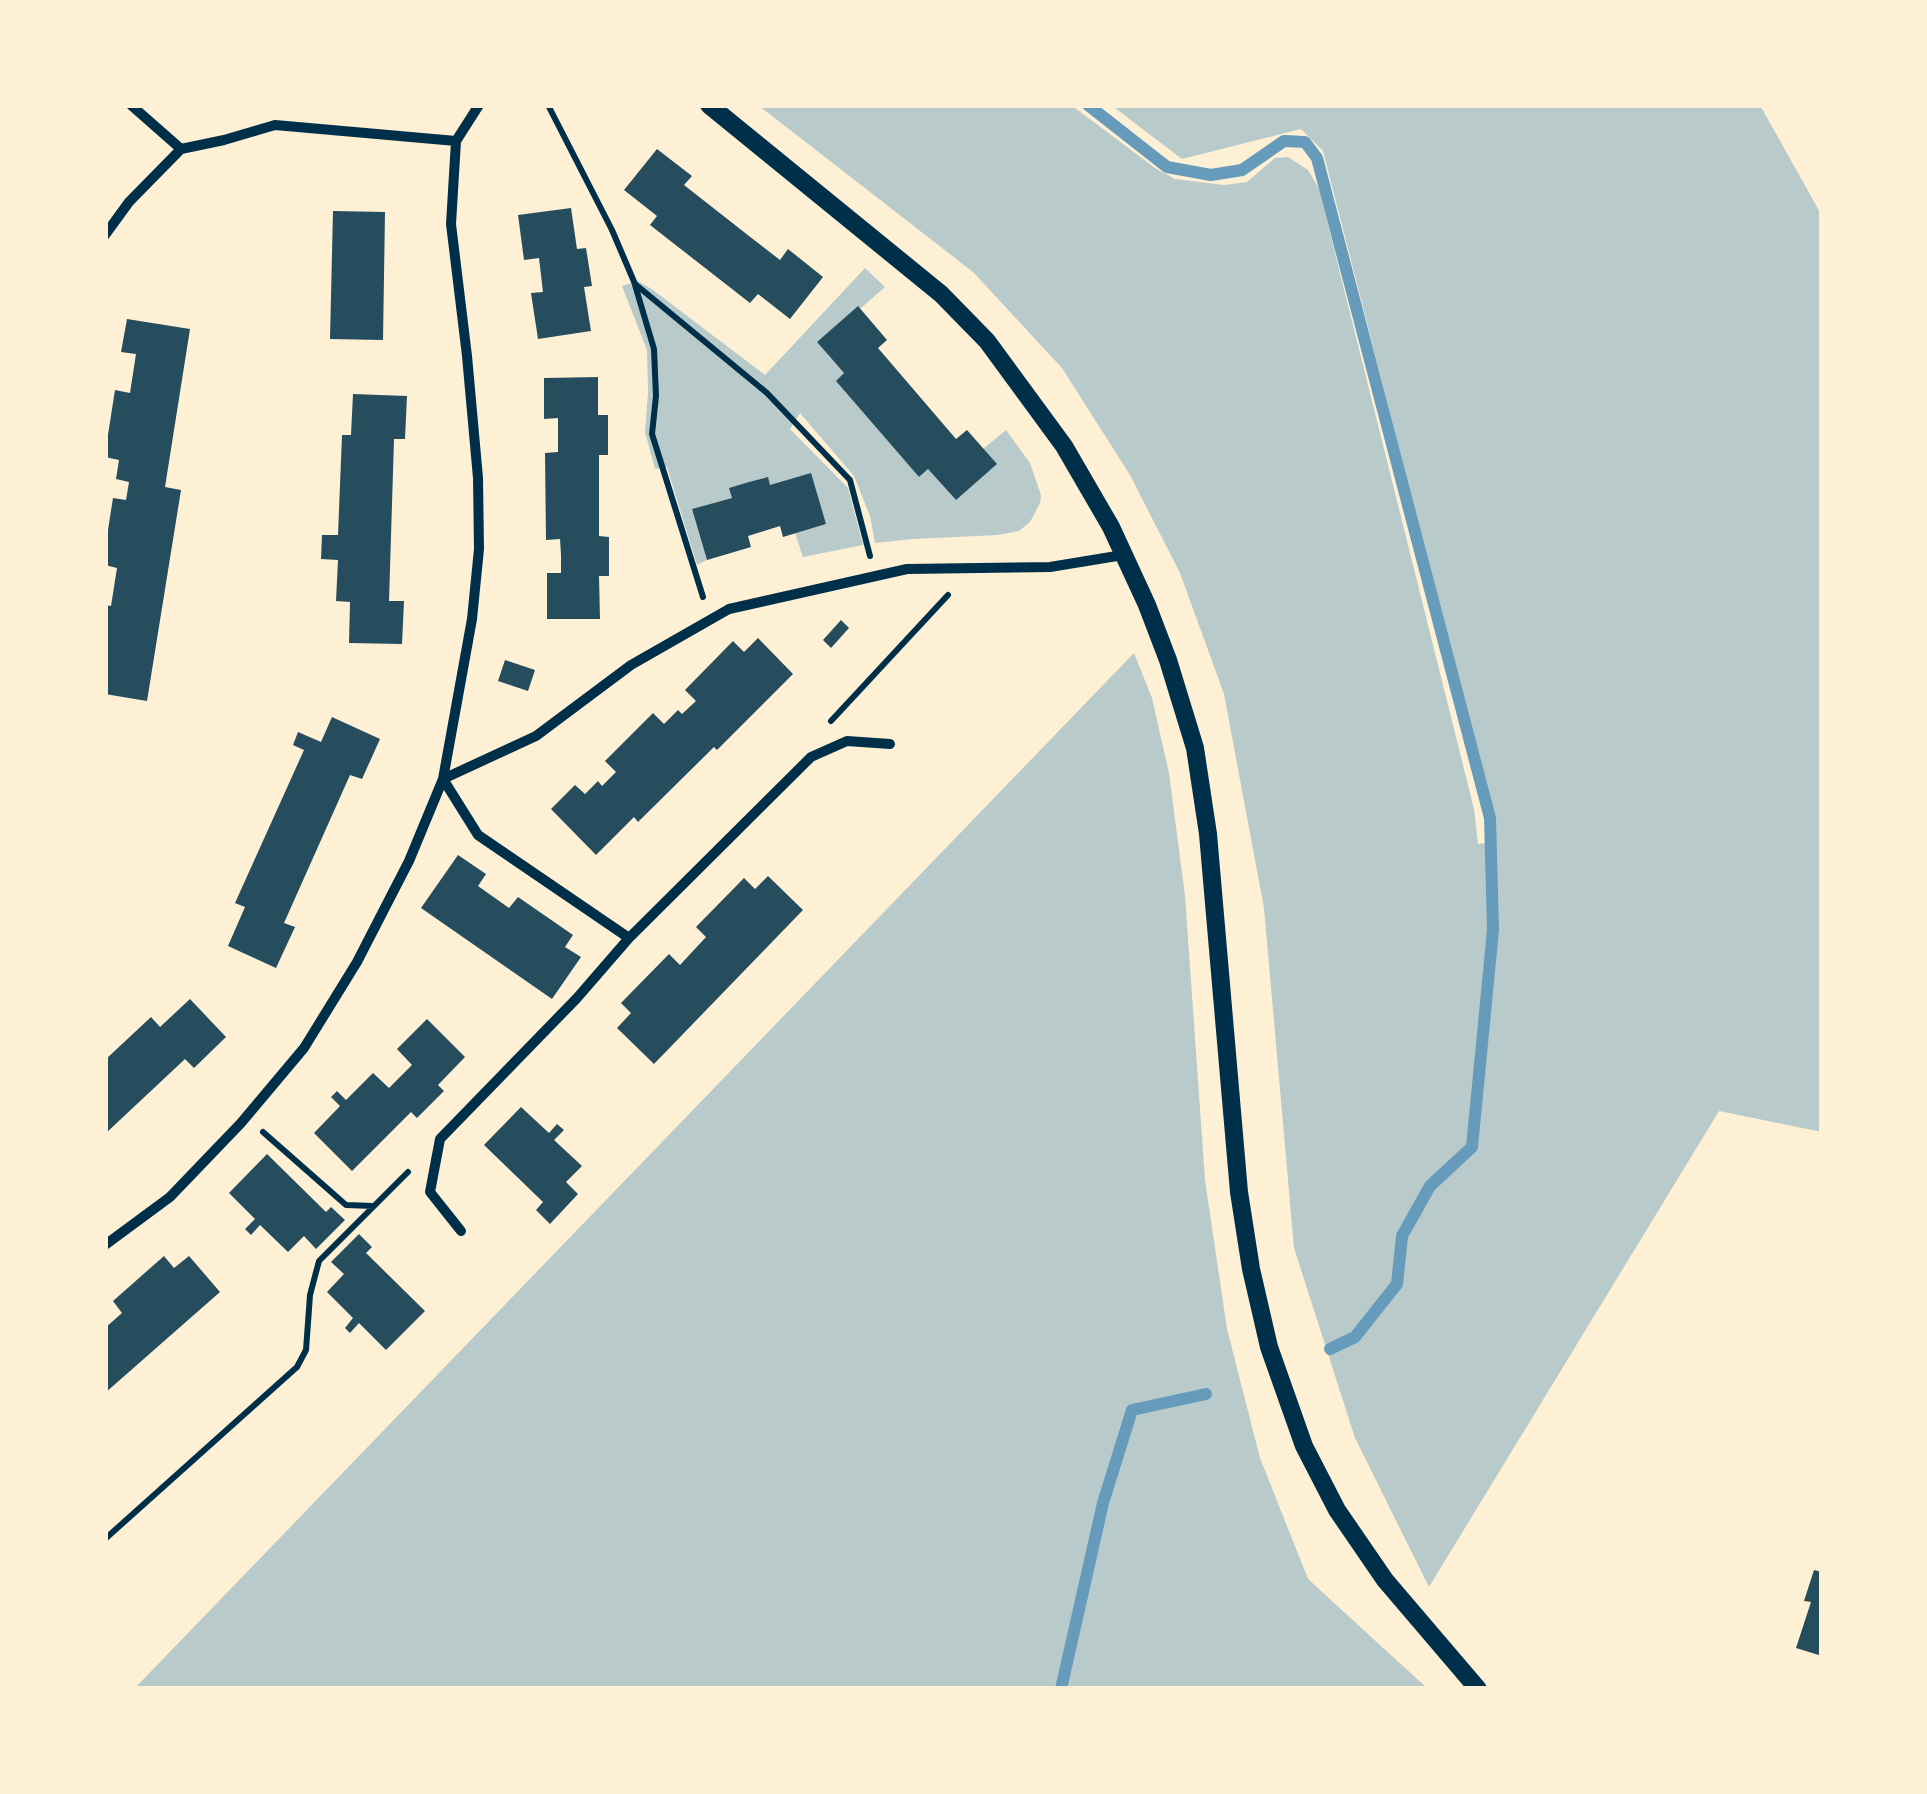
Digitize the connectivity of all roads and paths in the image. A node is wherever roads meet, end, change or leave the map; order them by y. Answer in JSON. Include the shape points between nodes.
{"nodes":[{"id":1,"x":130,"y":105,"type":"edge"},
{"id":2,"x":479,"y":105,"type":"edge"},
{"id":3,"x":548,"y":105,"type":"edge"},
{"id":4,"x":709,"y":105,"type":"edge"},
{"id":5,"x":456,"y":141,"type":"junction"},
{"id":6,"x":181,"y":149,"type":"junction"},
{"id":7,"x":105,"y":235,"type":"edge"},
{"id":8,"x":635,"y":284,"type":"junction"},
{"id":9,"x":1124,"y":555,"type":"junction"},
{"id":10,"x":974,"y":568,"type":"junction"},
{"id":11,"x":875,"y":576,"type":"junction"},
{"id":12,"x":710,"y":620,"type":"junction"},
{"id":13,"x":890,"y":744,"type":"dead end"},
{"id":14,"x":811,"y":757,"type":"junction"},
{"id":15,"x":444,"y":778,"type":"junction"},
{"id":16,"x":630,"y":938,"type":"junction"},
{"id":17,"x":246,"y":1117,"type":"junction"},
{"id":18,"x":440,"y":1139,"type":"junction"},
{"id":19,"x":374,"y":1206,"type":"junction"},
{"id":20,"x":461,"y":1231,"type":"dead end"},
{"id":21,"x":105,"y":1245,"type":"edge"},
{"id":22,"x":105,"y":1539,"type":"edge"},
{"id":23,"x":1478,"y":1689,"type":"edge"}],
"edges":[{"from":1,"to":6,"type":"street"},
{"from":2,"to":5,"type":"street"},
{"from":3,"to":8,"type":"path"},
{"from":4,"to":9,"type":"street","via":[[941,294],[987,342],[1064,446]]},
{"from":5,"to":6,"type":"street","via":[[275,125]]},
{"from":5,"to":15,"type":"street","via":[[451,224],[480,549]]},
{"from":6,"to":7,"type":"street"},
{"from":8,"to":11,"type":"path","via":[[766,393],[850,480]]},
{"from":8,"to":12,"type":"path","via":[[654,350],[652,434]]},
{"from":9,"to":10,"type":"street","via":[[1050,568]]},
{"from":9,"to":23,"type":"street","via":[[1168,660],[1194,748],[1208,834],[1239,1192],[1270,1347],[1304,1446],[1337,1510],[1385,1580]]},
{"from":10,"to":11,"type":"street"},
{"from":10,"to":14,"type":"path","via":[[834,716]]},
{"from":11,"to":12,"type":"street","via":[[730,609]]},
{"from":12,"to":15,"type":"street","via":[[632,665],[536,736]]},
{"from":13,"to":14,"type":"street","via":[[847,741]]},
{"from":14,"to":16,"type":"street"},
{"from":15,"to":16,"type":"street","via":[[478,836]]},
{"from":15,"to":17,"type":"street","via":[[357,962],[304,1048]]},
{"from":16,"to":18,"type":"street"},
{"from":17,"to":19,"type":"path","via":[[346,1204]]},
{"from":17,"to":21,"type":"street","via":[[170,1197]]},
{"from":18,"to":19,"type":"path"},
{"from":18,"to":20,"type":"street","via":[[430,1192]]},
{"from":19,"to":22,"type":"path","via":[[319,1261],[306,1350],[297,1366]]}]}
